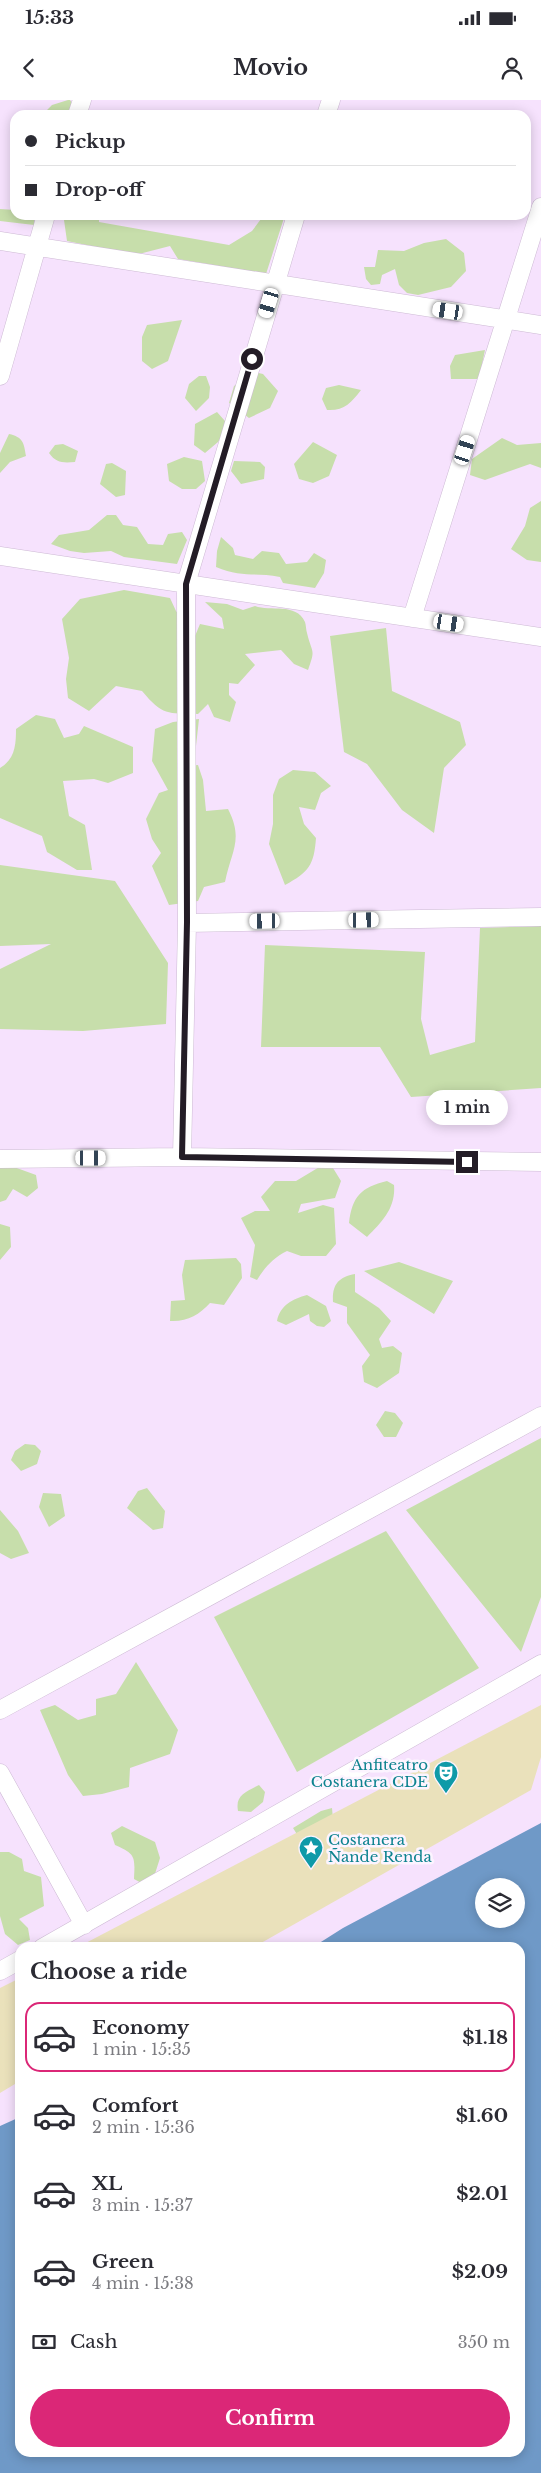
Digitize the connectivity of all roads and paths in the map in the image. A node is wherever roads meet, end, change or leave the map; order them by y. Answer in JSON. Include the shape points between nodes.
{"nodes":[{"id":1,"x":541,"y":207,"type":"edge"},
{"id":2,"x":44,"y":220,"type":"edge"},
{"id":3,"x":294,"y":220,"type":"edge"},
{"id":4,"x":0,"y":241,"type":"edge"},
{"id":5,"x":35,"y":247,"type":"junction"},
{"id":6,"x":274,"y":284,"type":"junction"},
{"id":7,"x":506,"y":320,"type":"junction"},
{"id":8,"x":541,"y":325,"type":"edge"},
{"id":9,"x":0,"y":376,"type":"edge"},
{"id":10,"x":0,"y":556,"type":"edge"},
{"id":11,"x":186,"y":584,"type":"junction"},
{"id":12,"x":412,"y":618,"type":"junction"},
{"id":13,"x":541,"y":637,"type":"edge"},
{"id":14,"x":541,"y":917,"type":"edge"},
{"id":15,"x":187,"y":922,"type":"junction"},
{"id":16,"x":182,"y":1157,"type":"junction"},
{"id":17,"x":0,"y":1159,"type":"edge"},
{"id":18,"x":541,"y":1162,"type":"edge"},
{"id":19,"x":541,"y":1416,"type":"edge"},
{"id":20,"x":541,"y":1664,"type":"edge"},
{"id":21,"x":0,"y":1710,"type":"edge"},
{"id":22,"x":0,"y":1772,"type":"edge"},
{"id":23,"x":84,"y":1925,"type":"junction"},
{"id":24,"x":53,"y":1942,"type":"edge"},
{"id":25,"x":15,"y":1963,"type":"edge"},
{"id":26,"x":0,"y":1971,"type":"edge"}],
"edges":[{"from":1,"to":7,"type":"street"},
{"from":2,"to":5,"type":"street"},
{"from":3,"to":6,"type":"street"},
{"from":4,"to":5,"type":"street"},
{"from":5,"to":6,"type":"street"},
{"from":5,"to":9,"type":"street"},
{"from":6,"to":7,"type":"street"},
{"from":6,"to":11,"type":"street"},
{"from":7,"to":8,"type":"street"},
{"from":7,"to":12,"type":"street"},
{"from":10,"to":11,"type":"street"},
{"from":11,"to":12,"type":"street"},
{"from":11,"to":15,"type":"street"},
{"from":12,"to":13,"type":"street"},
{"from":14,"to":15,"type":"street"},
{"from":15,"to":16,"type":"street"},
{"from":16,"to":17,"type":"street"},
{"from":16,"to":18,"type":"street"},
{"from":19,"to":21,"type":"street"},
{"from":20,"to":23,"type":"street"},
{"from":22,"to":23,"type":"street"},
{"from":23,"to":24,"type":"street"},
{"from":25,"to":26,"type":"street"}]}
